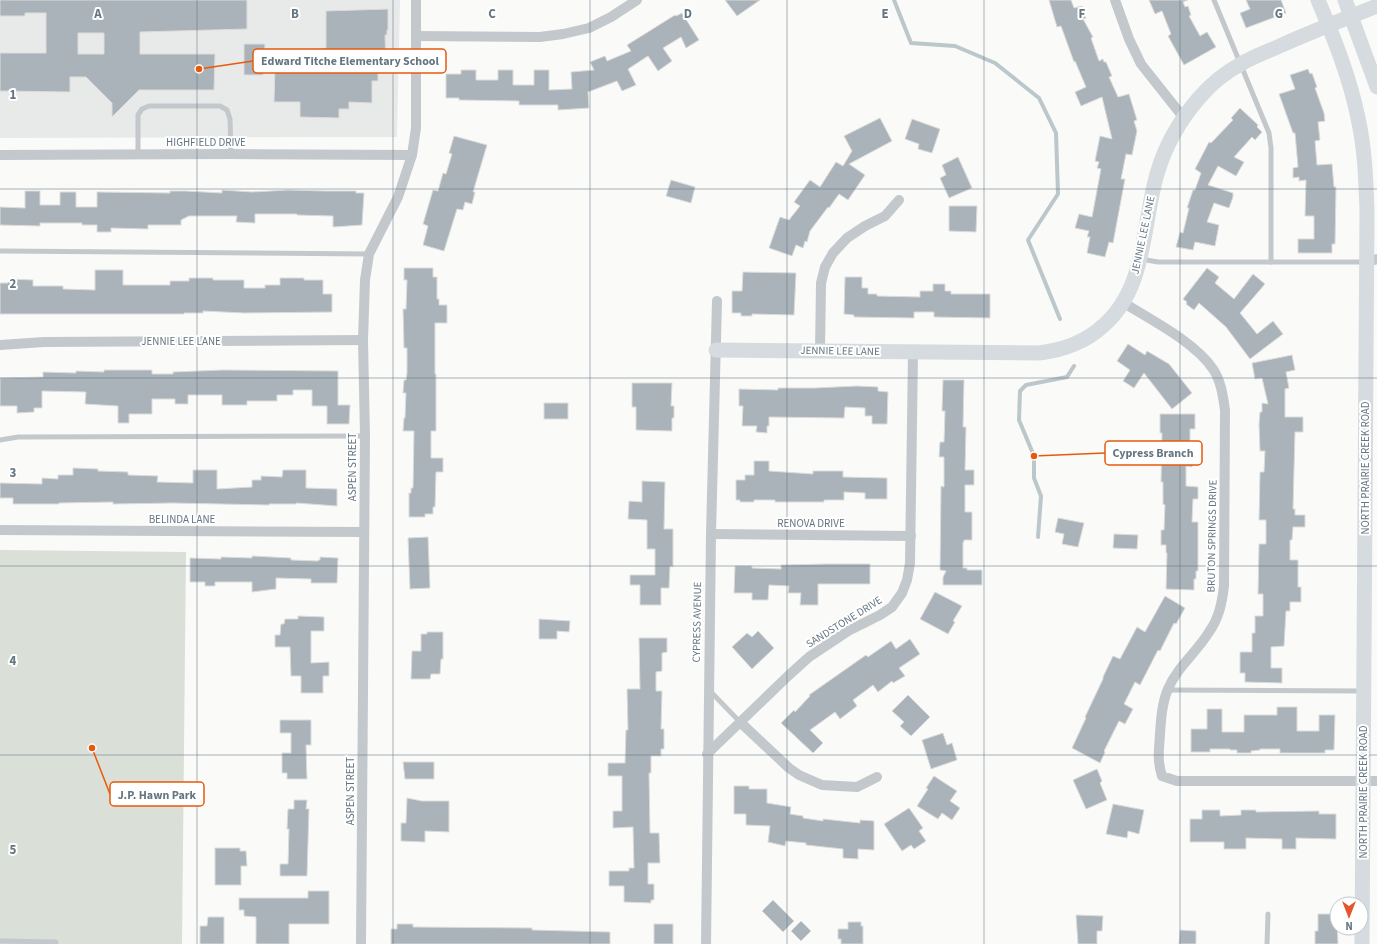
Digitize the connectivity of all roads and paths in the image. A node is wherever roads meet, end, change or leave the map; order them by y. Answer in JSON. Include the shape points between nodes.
{"nodes":[{"id":1,"x":416,"y":0,"type":"edge"},
{"id":2,"x":637,"y":0,"type":"edge"},
{"id":3,"x":1115,"y":0,"type":"edge"},
{"id":4,"x":1214,"y":0,"type":"edge"},
{"id":5,"x":1318,"y":0,"type":"edge"},
{"id":6,"x":1345,"y":0,"type":"edge"},
{"id":7,"x":1377,"y":6,"type":"edge"},
{"id":8,"x":1351,"y":16,"type":"junction"},
{"id":9,"x":1328,"y":25,"type":"junction"},
{"id":10,"x":416,"y":36,"type":"junction"},
{"id":11,"x":1241,"y":64,"type":"junction"},
{"id":12,"x":1377,"y":87,"type":"edge"},
{"id":13,"x":1183,"y":118,"type":"junction"},
{"id":14,"x":138,"y":154,"type":"junction"},
{"id":15,"x":231,"y":154,"type":"junction"},
{"id":16,"x":0,"y":155,"type":"edge"},
{"id":17,"x":412,"y":155,"type":"junction"},
{"id":18,"x":899,"y":200,"type":"dead end"},
{"id":19,"x":0,"y":251,"type":"edge"},
{"id":20,"x":369,"y":254,"type":"junction"},
{"id":21,"x":1140,"y":258,"type":"junction"},
{"id":22,"x":1372,"y":260,"type":"edge"},
{"id":23,"x":1271,"y":262,"type":"junction"},
{"id":24,"x":717,"y":301,"type":"dead end"},
{"id":25,"x":1124,"y":303,"type":"junction"},
{"id":26,"x":363,"y":340,"type":"junction"},
{"id":27,"x":0,"y":345,"type":"edge"},
{"id":28,"x":716,"y":350,"type":"junction"},
{"id":29,"x":820,"y":351,"type":"junction"},
{"id":30,"x":913,"y":352,"type":"junction"},
{"id":31,"x":364,"y":436,"type":"junction"},
{"id":32,"x":0,"y":440,"type":"edge"},
{"id":33,"x":0,"y":530,"type":"edge"},
{"id":34,"x":364,"y":532,"type":"junction"},
{"id":35,"x":711,"y":534,"type":"junction"},
{"id":36,"x":911,"y":536,"type":"junction"},
{"id":37,"x":708,"y":689,"type":"junction"},
{"id":38,"x":1168,"y":690,"type":"junction"},
{"id":39,"x":1364,"y":691,"type":"junction"},
{"id":40,"x":740,"y":722,"type":"junction"},
{"id":41,"x":707,"y":754,"type":"junction"},
{"id":42,"x":877,"y":777,"type":"dead end"},
{"id":43,"x":1370,"y":781,"type":"edge"},
{"id":44,"x":1268,"y":914,"type":"dead end"},
{"id":45,"x":0,"y":941,"type":"edge"},
{"id":46,"x":56,"y":944,"type":"edge"},
{"id":47,"x":361,"y":944,"type":"edge"},
{"id":48,"x":706,"y":944,"type":"edge"},
{"id":49,"x":1267,"y":944,"type":"edge"},
{"id":50,"x":1362,"y":944,"type":"edge"}],
"edges":[{"from":1,"to":10,"type":"street","name":"ASPEN STREET"},
{"from":2,"to":10,"type":"street","via":[[589,28],[563,34],[540,37]]},
{"from":3,"to":13,"type":"street","via":[[1141,64]]},
{"from":4,"to":11,"type":"lane"},
{"from":5,"to":9,"type":"main road","name":"NORTH PRAIRIE CREEK ROAD"},
{"from":6,"to":8,"type":"main road"},
{"from":7,"to":8,"type":"main road","name":"JENNIE LEE LANE"},
{"from":8,"to":9,"type":"main road","name":"JENNIE LEE LANE"},
{"from":8,"to":12,"type":"main road"},
{"from":9,"to":11,"type":"main road","name":"JENNIE LEE LANE"},
{"from":9,"to":22,"type":"main road","name":"NORTH PRAIRIE CREEK ROAD","via":[[1353,94],[1363,146]]},
{"from":10,"to":17,"type":"street","name":"ASPEN STREET","via":[[416,128]]},
{"from":11,"to":13,"type":"main road","name":"JENNIE LEE LANE","via":[[1220,79]]},
{"from":11,"to":23,"type":"lane","via":[[1269,133]]},
{"from":13,"to":21,"type":"main road","name":"JENNIE LEE LANE","via":[[1169,141],[1157,173]]},
{"from":14,"to":15,"type":"street","name":"HIGHFIELD DRIVE"},
{"from":14,"to":15,"type":"lane","via":[[138,115],[142,109],[149,106],[220,106],[228,110]]},
{"from":14,"to":16,"type":"street","name":"HIGHFIELD DRIVE"},
{"from":15,"to":17,"type":"street","name":"HIGHFIELD DRIVE"},
{"from":17,"to":20,"type":"street","name":"ASPEN STREET","via":[[398,197]]},
{"from":18,"to":29,"type":"street","via":[[884,216],[847,238],[833,253],[825,267],[821,283]]},
{"from":19,"to":20,"type":"lane"},
{"from":20,"to":26,"type":"street","name":"ASPEN STREET","via":[[364,280]]},
{"from":21,"to":23,"type":"lane","via":[[1158,262]]},
{"from":21,"to":25,"type":"main road","name":"JENNIE LEE LANE"},
{"from":22,"to":23,"type":"lane"},
{"from":22,"to":39,"type":"main road","name":"NORTH PRAIRIE CREEK ROAD"},
{"from":24,"to":28,"type":"street","name":"CYPRESS AVENUE"},
{"from":25,"to":30,"type":"main road","name":"JENNIE LEE LANE","via":[[1096,333],[1079,343],[1056,351],[1017,354]]},
{"from":25,"to":38,"type":"street","name":"BRUTON SPRINGS DRIVE","via":[[1203,356],[1214,370],[1222,390],[1225,410],[1222,604],[1209,633],[1173,679]]},
{"from":26,"to":27,"type":"street","name":"JENNIE LEE LANE","via":[[44,342]]},
{"from":26,"to":31,"type":"street","name":"ASPEN STREET"},
{"from":28,"to":29,"type":"main road","name":"JENNIE LEE LANE"},
{"from":28,"to":35,"type":"street","name":"CYPRESS AVENUE"},
{"from":29,"to":30,"type":"main road","name":"JENNIE LEE LANE"},
{"from":30,"to":36,"type":"street","name":"SANDSTONE DRIVE"},
{"from":31,"to":32,"type":"lane","via":[[26,437]]},
{"from":31,"to":34,"type":"street","name":"ASPEN STREET"},
{"from":33,"to":34,"type":"street","name":"BELINDA LANE"},
{"from":34,"to":47,"type":"street","name":"ASPEN STREET"},
{"from":35,"to":36,"type":"street","name":"RENOVA DRIVE"},
{"from":35,"to":37,"type":"street","name":"CYPRESS AVENUE"},
{"from":36,"to":40,"type":"street","name":"SANDSTONE DRIVE","via":[[907,580],[892,607],[848,631],[809,657]]},
{"from":37,"to":40,"type":"lane"},
{"from":37,"to":41,"type":"street","name":"CYPRESS AVENUE"},
{"from":38,"to":39,"type":"lane"},
{"from":38,"to":43,"type":"street","name":"BRUTON SPRINGS DRIVE","via":[[1162,719],[1158,763],[1162,776],[1177,781]]},
{"from":39,"to":43,"type":"main road","name":"NORTH PRAIRIE CREEK ROAD"},
{"from":40,"to":41,"type":"street","name":"SANDSTONE DRIVE"},
{"from":40,"to":42,"type":"street","via":[[789,768],[822,785],[857,787]]},
{"from":41,"to":48,"type":"street","name":"CYPRESS AVENUE"},
{"from":43,"to":50,"type":"main road","name":"NORTH PRAIRIE CREEK ROAD"},
{"from":44,"to":49,"type":"lane"},
{"from":45,"to":46,"type":"lane"}]}
